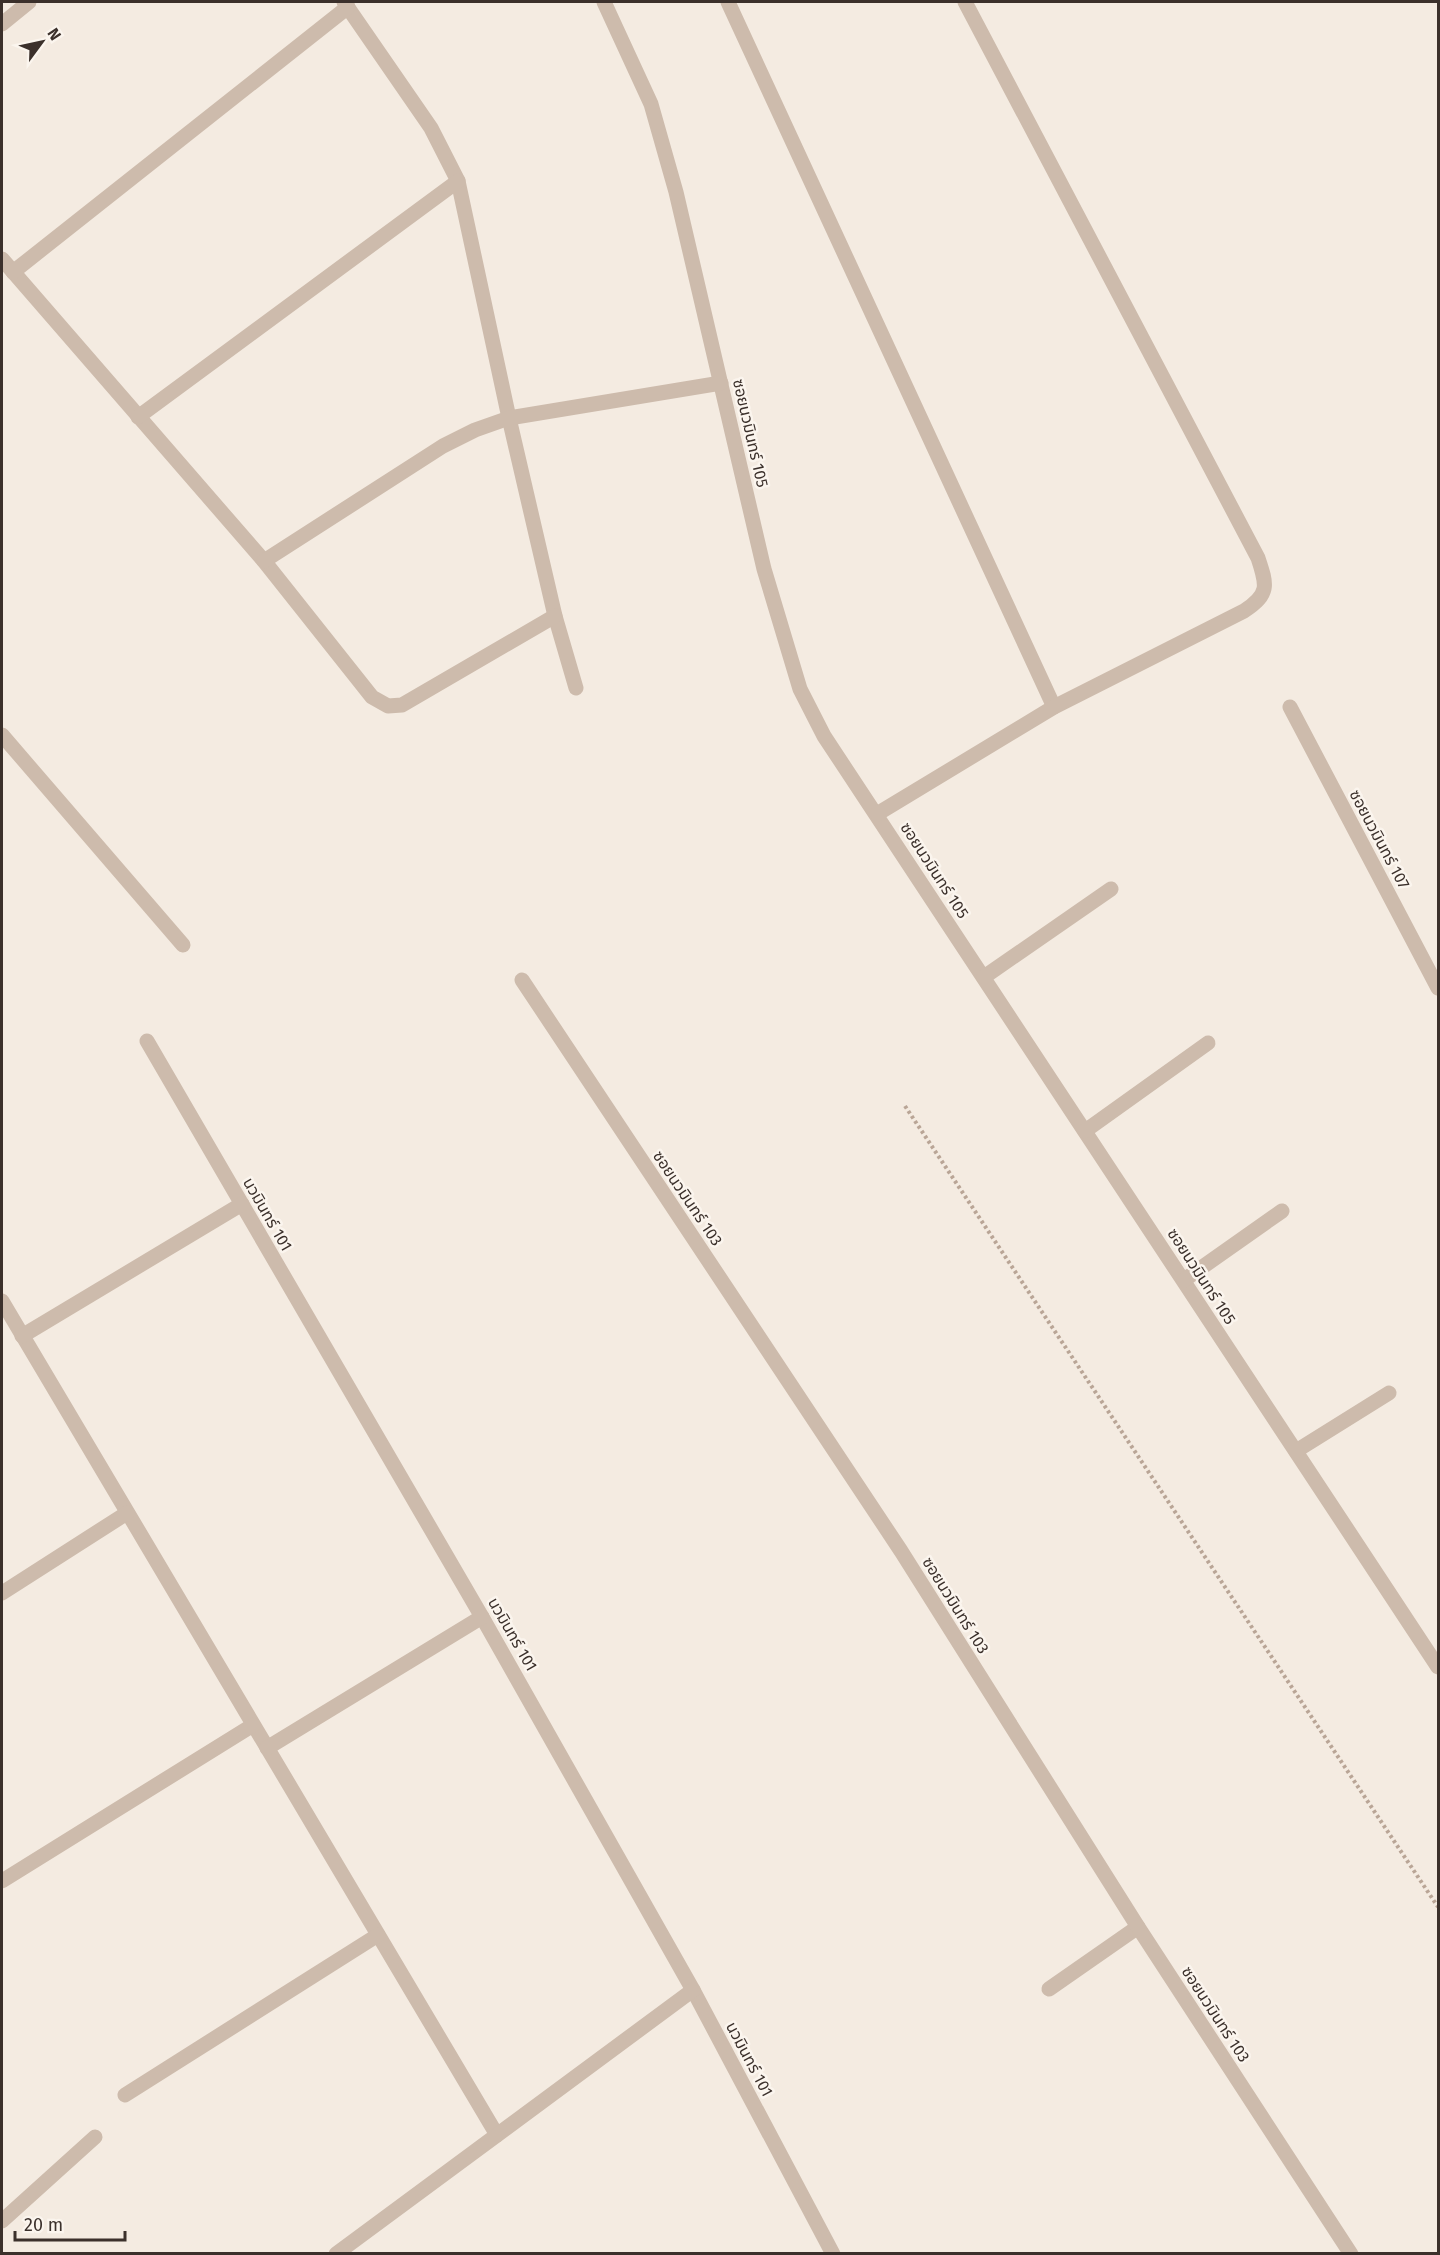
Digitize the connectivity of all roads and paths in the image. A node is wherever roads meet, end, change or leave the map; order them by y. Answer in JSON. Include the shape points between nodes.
{"nodes":[{"id":1,"x":29,"y":2,"type":"edge"},
{"id":2,"x":604,"y":2,"type":"edge"},
{"id":3,"x":728,"y":2,"type":"edge"},
{"id":4,"x":965,"y":2,"type":"edge"},
{"id":5,"x":346,"y":4,"type":"edge"},
{"id":6,"x":2,"y":24,"type":"edge"},
{"id":7,"x":458,"y":181,"type":"junction"},
{"id":8,"x":2,"y":259,"type":"edge"},
{"id":9,"x":13,"y":272,"type":"junction"},
{"id":10,"x":721,"y":383,"type":"junction"},
{"id":11,"x":138,"y":417,"type":"junction"},
{"id":12,"x":509,"y":418,"type":"junction"},
{"id":13,"x":264,"y":561,"type":"junction"},
{"id":14,"x":555,"y":616,"type":"junction"},
{"id":15,"x":576,"y":688,"type":"dead end"},
{"id":16,"x":1054,"y":707,"type":"junction"},
{"id":17,"x":1290,"y":707,"type":"dead end"},
{"id":18,"x":2,"y":735,"type":"edge"},
{"id":19,"x":877,"y":814,"type":"junction"},
{"id":20,"x":1111,"y":889,"type":"dead end"},
{"id":21,"x":183,"y":945,"type":"dead end"},
{"id":22,"x":984,"y":977,"type":"junction"},
{"id":23,"x":522,"y":981,"type":"dead end"},
{"id":24,"x":1438,"y":988,"type":"edge"},
{"id":25,"x":147,"y":1041,"type":"dead end"},
{"id":26,"x":1208,"y":1043,"type":"dead end"},
{"id":27,"x":905,"y":1106,"type":"dead end"},
{"id":28,"x":1085,"y":1131,"type":"junction"},
{"id":29,"x":242,"y":1204,"type":"junction"},
{"id":30,"x":1282,"y":1211,"type":"dead end"},
{"id":31,"x":1184,"y":1280,"type":"junction"},
{"id":32,"x":2,"y":1301,"type":"edge"},
{"id":33,"x":22,"y":1336,"type":"junction"},
{"id":34,"x":1389,"y":1394,"type":"dead end"},
{"id":35,"x":1296,"y":1451,"type":"junction"},
{"id":36,"x":127,"y":1513,"type":"junction"},
{"id":37,"x":2,"y":1593,"type":"edge"},
{"id":38,"x":482,"y":1617,"type":"junction"},
{"id":39,"x":1438,"y":1667,"type":"edge"},
{"id":40,"x":253,"y":1725,"type":"junction"},
{"id":41,"x":267,"y":1748,"type":"junction"},
{"id":42,"x":2,"y":1881,"type":"edge"},
{"id":43,"x":1438,"y":1907,"type":"edge"},
{"id":44,"x":1138,"y":1928,"type":"junction"},
{"id":45,"x":378,"y":1935,"type":"junction"},
{"id":46,"x":1049,"y":1989,"type":"dead end"},
{"id":47,"x":693,"y":1990,"type":"junction"},
{"id":48,"x":124,"y":2095,"type":"dead end"},
{"id":49,"x":497,"y":2135,"type":"junction"},
{"id":50,"x":95,"y":2137,"type":"dead end"},
{"id":51,"x":2,"y":2222,"type":"edge"},
{"id":52,"x":336,"y":2253,"type":"edge"},
{"id":53,"x":832,"y":2253,"type":"edge"},
{"id":54,"x":1351,"y":2253,"type":"edge"}],
"edges":[{"from":1,"to":6,"type":"street"},
{"from":2,"to":10,"type":"street","name":"ซอยนวมินทร์ 105","via":[[651,104]]},
{"from":3,"to":16,"type":"street"},
{"from":4,"to":16,"type":"street","via":[[1258,558],[1264,579],[1261,598],[1244,611]]},
{"from":5,"to":7,"type":"street","via":[[432,128]]},
{"from":5,"to":9,"type":"street"},
{"from":7,"to":11,"type":"street"},
{"from":7,"to":12,"type":"street"},
{"from":8,"to":9,"type":"street"},
{"from":9,"to":11,"type":"street"},
{"from":10,"to":12,"type":"street"},
{"from":10,"to":19,"type":"street","name":"ซอยนวมินทร์ 105","via":[[764,569],[800,688],[825,736]]},
{"from":11,"to":13,"type":"street"},
{"from":12,"to":13,"type":"street","via":[[443,446]]},
{"from":12,"to":14,"type":"street"},
{"from":13,"to":14,"type":"street","via":[[372,697],[388,706],[419,697]]},
{"from":14,"to":15,"type":"street"},
{"from":16,"to":19,"type":"street"},
{"from":17,"to":24,"type":"street","name":"ซอยนวมินทร์ 107"},
{"from":18,"to":21,"type":"street"},
{"from":19,"to":22,"type":"street","name":"ซอยนวมินทร์ 105"},
{"from":20,"to":22,"type":"street"},
{"from":22,"to":28,"type":"street","name":"ซอยนวมินทร์ 105"},
{"from":23,"to":44,"type":"street","name":"ซอยนวมินทร์ 103","via":[[901,1551]]},
{"from":25,"to":29,"type":"street","name":"นวมินทร์ 101"},
{"from":26,"to":28,"type":"street"},
{"from":27,"to":43,"type":"path"},
{"from":28,"to":31,"type":"street","name":"ซอยนวมินทร์ 105"},
{"from":29,"to":33,"type":"street"},
{"from":29,"to":38,"type":"street","name":"นวมินทร์ 101"},
{"from":30,"to":31,"type":"street"},
{"from":31,"to":35,"type":"street","name":"ซอยนวมินทร์ 105"},
{"from":32,"to":33,"type":"street"},
{"from":33,"to":36,"type":"street"},
{"from":34,"to":35,"type":"street"},
{"from":35,"to":39,"type":"street","name":"ซอยนวมินทร์ 105"},
{"from":36,"to":37,"type":"street"},
{"from":36,"to":40,"type":"street"},
{"from":38,"to":41,"type":"street"},
{"from":38,"to":47,"type":"street","name":"นวมินทร์ 101"},
{"from":40,"to":41,"type":"street"},
{"from":40,"to":42,"type":"street"},
{"from":41,"to":45,"type":"street"},
{"from":44,"to":46,"type":"street"},
{"from":44,"to":54,"type":"street","name":"ซอยนวมินทร์ 103"},
{"from":45,"to":48,"type":"street"},
{"from":45,"to":49,"type":"street"},
{"from":47,"to":49,"type":"street"},
{"from":47,"to":53,"type":"street","name":"นวมินทร์ 101"},
{"from":49,"to":52,"type":"street"},
{"from":50,"to":51,"type":"street"}]}
